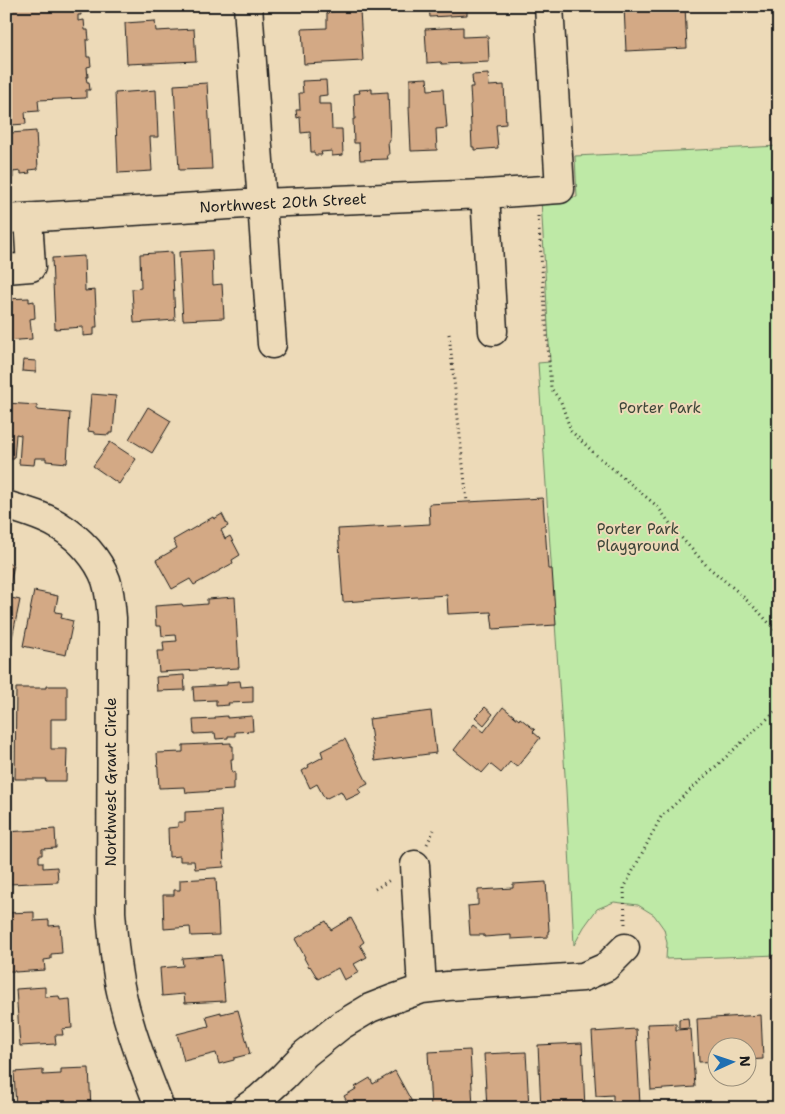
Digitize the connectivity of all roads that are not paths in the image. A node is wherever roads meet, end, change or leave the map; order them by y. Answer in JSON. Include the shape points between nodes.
{"nodes":[{"id":1,"x":248,"y":6,"type":"edge"},
{"id":2,"x":549,"y":6,"type":"edge"},
{"id":3,"x":485,"y":194,"type":"junction"},
{"id":4,"x":262,"y":203,"type":"junction"},
{"id":5,"x":17,"y":218,"type":"edge"},
{"id":6,"x":6,"y":269,"type":"edge"},
{"id":7,"x":493,"y":332,"type":"dead end"},
{"id":8,"x":272,"y":344,"type":"dead end"},
{"id":9,"x":6,"y":505,"type":"edge"},
{"id":10,"x":415,"y":865,"type":"dead end"},
{"id":11,"x":626,"y":948,"type":"road end"},
{"id":12,"x":422,"y":989,"type":"junction"},
{"id":13,"x":160,"y":1108,"type":"edge"},
{"id":14,"x":246,"y":1108,"type":"edge"}],
"edges":[{"from":1,"to":4,"type":"street"},
{"from":2,"to":3,"type":"street","name":"Northwest 20th Street","via":[[548,190]]},
{"from":3,"to":4,"type":"street","name":"Northwest 20th Street"},
{"from":3,"to":7,"type":"street"},
{"from":4,"to":5,"type":"street","name":"Northwest 20th Street"},
{"from":4,"to":8,"type":"street"},
{"from":5,"to":6,"type":"street","via":[[31,267]]},
{"from":9,"to":13,"type":"street","name":"Northwest Grant Circle","via":[[60,526],[85,547],[106,580],[112,618],[111,912],[114,950],[121,992],[137,1048]]},
{"from":10,"to":12,"type":"street"},
{"from":11,"to":12,"type":"street","via":[[606,967],[584,977]]},
{"from":12,"to":14,"type":"street","via":[[370,1008],[340,1026]]}]}
